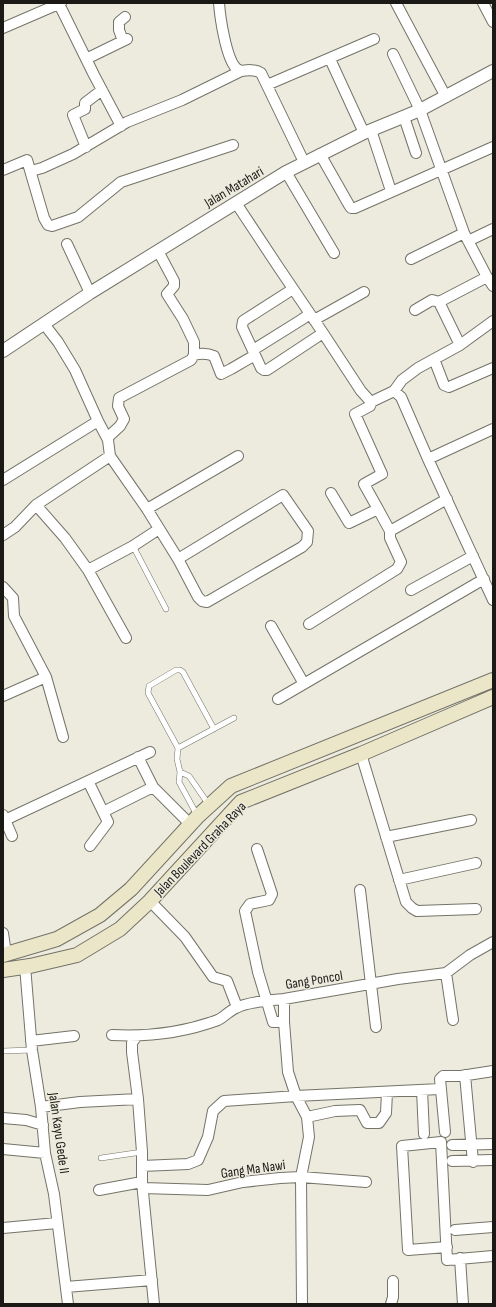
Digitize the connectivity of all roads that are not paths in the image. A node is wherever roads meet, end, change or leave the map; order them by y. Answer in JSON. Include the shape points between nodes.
{"nodes":[{"id":1,"x":60,"y":3,"type":"edge"},
{"id":2,"x":219,"y":3,"type":"edge"},
{"id":3,"x":396,"y":3,"type":"edge"},
{"id":4,"x":483,"y":3,"type":"edge"},
{"id":5,"x":125,"y":17,"type":"dead end"},
{"id":6,"x":493,"y":22,"type":"edge"},
{"id":7,"x":3,"y":28,"type":"edge"},
{"id":8,"x":374,"y":40,"type":"dead end"},
{"id":9,"x":393,"y":54,"type":"dead end"},
{"id":10,"x":86,"y":59,"type":"junction"},
{"id":11,"x":330,"y":59,"type":"junction"},
{"id":12,"x":241,"y":71,"type":"junction"},
{"id":13,"x":493,"y":72,"type":"edge"},
{"id":14,"x":267,"y":85,"type":"junction"},
{"id":15,"x":102,"y":90,"type":"junction"},
{"id":16,"x":446,"y":97,"type":"junction"},
{"id":17,"x":420,"y":110,"type":"junction"},
{"id":18,"x":404,"y":116,"type":"junction"},
{"id":19,"x":121,"y":126,"type":"junction"},
{"id":20,"x":367,"y":131,"type":"junction"},
{"id":21,"x":233,"y":145,"type":"dead end"},
{"id":22,"x":86,"y":147,"type":"junction"},
{"id":23,"x":493,"y":147,"type":"edge"},
{"id":24,"x":320,"y":154,"type":"junction"},
{"id":25,"x":416,"y":154,"type":"dead end"},
{"id":26,"x":304,"y":162,"type":"junction"},
{"id":27,"x":3,"y":170,"type":"edge"},
{"id":28,"x":31,"y":171,"type":"junction"},
{"id":29,"x":441,"y":171,"type":"junction"},
{"id":30,"x":286,"y":172,"type":"junction"},
{"id":31,"x":391,"y":191,"type":"junction"},
{"id":32,"x":236,"y":203,"type":"junction"},
{"id":33,"x":493,"y":229,"type":"edge"},
{"id":34,"x":466,"y":237,"type":"junction"},
{"id":35,"x":67,"y":244,"type":"dead end"},
{"id":36,"x":158,"y":251,"type":"junction"},
{"id":37,"x":334,"y":254,"type":"dead end"},
{"id":38,"x":411,"y":259,"type":"dead end"},
{"id":39,"x":487,"y":277,"type":"junction"},
{"id":40,"x":493,"y":286,"type":"edge"},
{"id":41,"x":293,"y":289,"type":"junction"},
{"id":42,"x":364,"y":292,"type":"dead end"},
{"id":43,"x":90,"y":293,"type":"junction"},
{"id":44,"x":439,"y":302,"type":"junction"},
{"id":45,"x":415,"y":310,"type":"dead end"},
{"id":46,"x":312,"y":317,"type":"junction"},
{"id":47,"x":493,"y":321,"type":"edge"},
{"id":48,"x":44,"y":324,"type":"junction"},
{"id":49,"x":324,"y":332,"type":"junction"},
{"id":50,"x":460,"y":345,"type":"junction"},
{"id":51,"x":3,"y":351,"type":"edge"},
{"id":52,"x":254,"y":352,"type":"junction"},
{"id":53,"x":194,"y":355,"type":"junction"},
{"id":54,"x":434,"y":359,"type":"junction"},
{"id":55,"x":493,"y":368,"type":"edge"},
{"id":56,"x":394,"y":391,"type":"junction"},
{"id":57,"x":371,"y":402,"type":"junction"},
{"id":58,"x":98,"y":421,"type":"junction"},
{"id":59,"x":493,"y":429,"type":"edge"},
{"id":60,"x":107,"y":438,"type":"junction"},
{"id":61,"x":110,"y":456,"type":"junction"},
{"id":62,"x":238,"y":456,"type":"dead end"},
{"id":63,"x":428,"y":459,"type":"junction"},
{"id":64,"x":3,"y":480,"type":"edge"},
{"id":65,"x":331,"y":494,"type":"dead end"},
{"id":66,"x":447,"y":499,"type":"junction"},
{"id":67,"x":36,"y":506,"type":"junction"},
{"id":68,"x":148,"y":509,"type":"junction"},
{"id":69,"x":378,"y":509,"type":"junction"},
{"id":70,"x":159,"y":529,"type":"junction"},
{"id":71,"x":390,"y":531,"type":"junction"},
{"id":72,"x":3,"y":535,"type":"edge"},
{"id":73,"x":133,"y":546,"type":"junction"},
{"id":74,"x":473,"y":556,"type":"junction"},
{"id":75,"x":178,"y":559,"type":"junction"},
{"id":76,"x":88,"y":570,"type":"junction"},
{"id":77,"x":484,"y":579,"type":"junction"},
{"id":78,"x":3,"y":587,"type":"edge"},
{"id":79,"x":411,"y":590,"type":"dead end"},
{"id":80,"x":493,"y":600,"type":"edge"},
{"id":81,"x":166,"y":609,"type":"dead end"},
{"id":82,"x":309,"y":624,"type":"dead end"},
{"id":83,"x":271,"y":626,"type":"dead end"},
{"id":84,"x":126,"y":638,"type":"dead end"},
{"id":85,"x":46,"y":677,"type":"junction"},
{"id":86,"x":493,"y":680,"type":"edge"},
{"id":87,"x":304,"y":684,"type":"junction"},
{"id":88,"x":3,"y":696,"type":"edge"},
{"id":89,"x":493,"y":697,"type":"edge"},
{"id":90,"x":278,"y":699,"type":"dead end"},
{"id":91,"x":234,"y":718,"type":"dead end"},
{"id":92,"x":214,"y":729,"type":"junction"},
{"id":93,"x":63,"y":737,"type":"dead end"},
{"id":94,"x":178,"y":748,"type":"junction"},
{"id":95,"x":150,"y":752,"type":"dead end"},
{"id":96,"x":361,"y":754,"type":"junction"},
{"id":97,"x":138,"y":758,"type":"junction"},
{"id":98,"x":180,"y":772,"type":"junction"},
{"id":99,"x":189,"y":776,"type":"junction"},
{"id":100,"x":88,"y":781,"type":"junction"},
{"id":101,"x":179,"y":782,"type":"junction"},
{"id":102,"x":231,"y":786,"type":"junction"},
{"id":103,"x":154,"y":787,"type":"junction"},
{"id":104,"x":241,"y":802,"type":"junction"},
{"id":105,"x":210,"y":805,"type":"junction"},
{"id":106,"x":103,"y":812,"type":"junction"},
{"id":107,"x":4,"y":817,"type":"edge"},
{"id":108,"x":471,"y":820,"type":"dead end"},
{"id":109,"x":194,"y":821,"type":"junction"},
{"id":110,"x":12,"y":836,"type":"dead end"},
{"id":111,"x":386,"y":837,"type":"junction"},
{"id":112,"x":90,"y":846,"type":"dead end"},
{"id":113,"x":257,"y":849,"type":"dead end"},
{"id":114,"x":476,"y":863,"type":"dead end"},
{"id":115,"x":399,"y":880,"type":"junction"},
{"id":116,"x":360,"y":890,"type":"dead end"},
{"id":117,"x":150,"y":901,"type":"junction"},
{"id":118,"x":476,"y":909,"type":"dead end"},
{"id":119,"x":3,"y":933,"type":"edge"},
{"id":120,"x":493,"y":942,"type":"edge"},
{"id":121,"x":5,"y":954,"type":"edge"},
{"id":122,"x":25,"y":966,"type":"junction"},
{"id":123,"x":3,"y":970,"type":"edge"},
{"id":124,"x":446,"y":974,"type":"junction"},
{"id":125,"x":370,"y":985,"type":"junction"},
{"id":126,"x":284,"y":999,"type":"junction"},
{"id":127,"x":266,"y":1000,"type":"junction"},
{"id":128,"x":237,"y":1007,"type":"junction"},
{"id":129,"x":453,"y":1020,"type":"dead end"},
{"id":130,"x":284,"y":1022,"type":"junction"},
{"id":131,"x":376,"y":1027,"type":"dead end"},
{"id":132,"x":112,"y":1035,"type":"dead end"},
{"id":133,"x":74,"y":1036,"type":"dead end"},
{"id":134,"x":136,"y":1036,"type":"junction"},
{"id":135,"x":31,"y":1045,"type":"junction"},
{"id":136,"x":3,"y":1051,"type":"edge"},
{"id":137,"x":493,"y":1071,"type":"edge"},
{"id":138,"x":465,"y":1075,"type":"junction"},
{"id":139,"x":422,"y":1090,"type":"junction"},
{"id":140,"x":440,"y":1090,"type":"junction"},
{"id":141,"x":387,"y":1092,"type":"junction"},
{"id":142,"x":296,"y":1096,"type":"junction"},
{"id":143,"x":138,"y":1099,"type":"junction"},
{"id":144,"x":41,"y":1107,"type":"junction"},
{"id":145,"x":307,"y":1117,"type":"junction"},
{"id":146,"x":3,"y":1118,"type":"edge"},
{"id":147,"x":43,"y":1125,"type":"junction"},
{"id":148,"x":445,"y":1132,"type":"dead end"},
{"id":149,"x":424,"y":1134,"type":"dead end"},
{"id":150,"x":452,"y":1144,"type":"dead end"},
{"id":151,"x":472,"y":1144,"type":"junction"},
{"id":152,"x":493,"y":1144,"type":"edge"},
{"id":153,"x":3,"y":1149,"type":"edge"},
{"id":154,"x":142,"y":1152,"type":"junction"},
{"id":155,"x":45,"y":1153,"type":"junction"},
{"id":156,"x":101,"y":1158,"type":"dead end"},
{"id":157,"x":493,"y":1160,"type":"edge"},
{"id":158,"x":452,"y":1162,"type":"dead end"},
{"id":159,"x":473,"y":1162,"type":"junction"},
{"id":160,"x":142,"y":1166,"type":"junction"},
{"id":161,"x":301,"y":1177,"type":"junction"},
{"id":162,"x":366,"y":1182,"type":"dead end"},
{"id":163,"x":142,"y":1185,"type":"junction"},
{"id":164,"x":99,"y":1190,"type":"dead end"},
{"id":165,"x":57,"y":1223,"type":"junction"},
{"id":166,"x":493,"y":1226,"type":"edge"},
{"id":167,"x":3,"y":1228,"type":"edge"},
{"id":168,"x":455,"y":1230,"type":"dead end"},
{"id":169,"x":446,"y":1247,"type":"junction"},
{"id":170,"x":493,"y":1256,"type":"edge"},
{"id":171,"x":460,"y":1258,"type":"junction"},
{"id":172,"x":152,"y":1280,"type":"junction"},
{"id":173,"x":393,"y":1281,"type":"dead end"},
{"id":174,"x":66,"y":1286,"type":"junction"},
{"id":175,"x":68,"y":1304,"type":"edge"},
{"id":176,"x":154,"y":1304,"type":"edge"},
{"id":177,"x":302,"y":1304,"type":"edge"},
{"id":178,"x":391,"y":1304,"type":"edge"},
{"id":179,"x":463,"y":1304,"type":"edge"}],
"edges":[{"from":1,"to":7,"type":"street"},
{"from":1,"to":10,"type":"street"},
{"from":2,"to":12,"type":"street","via":[[226,45],[235,67]]},
{"from":3,"to":16,"type":"street"},
{"from":4,"to":6,"type":"street"},
{"from":5,"to":10,"type":"street","via":[[119,22],[119,30],[125,40]]},
{"from":8,"to":11,"type":"street"},
{"from":9,"to":17,"type":"street"},
{"from":10,"to":15,"type":"street"},
{"from":11,"to":14,"type":"street"},
{"from":11,"to":20,"type":"street"},
{"from":12,"to":14,"type":"street","via":[[261,72]]},
{"from":12,"to":19,"type":"street"},
{"from":13,"to":16,"type":"street","name":"Jalan Matahari"},
{"from":14,"to":26,"type":"street"},
{"from":15,"to":19,"type":"street"},
{"from":15,"to":22,"type":"street","via":[[85,103],[85,109],[73,115]]},
{"from":16,"to":17,"type":"street","name":"Jalan Matahari"},
{"from":17,"to":18,"type":"street","name":"Jalan Matahari"},
{"from":17,"to":29,"type":"street"},
{"from":18,"to":20,"type":"street","name":"Jalan Matahari"},
{"from":18,"to":25,"type":"street"},
{"from":19,"to":22,"type":"street"},
{"from":20,"to":24,"type":"street","name":"Jalan Matahari"},
{"from":20,"to":31,"type":"street"},
{"from":21,"to":28,"type":"street","via":[[121,182],[78,217],[52,226],[48,225],[44,218]]},
{"from":22,"to":28,"type":"street"},
{"from":23,"to":29,"type":"street"},
{"from":24,"to":26,"type":"street","name":"Jalan Matahari"},
{"from":24,"to":31,"type":"street","via":[[352,208]]},
{"from":26,"to":30,"type":"street","name":"Jalan Matahari"},
{"from":27,"to":28,"type":"street","via":[[27,160]]},
{"from":29,"to":31,"type":"street"},
{"from":29,"to":34,"type":"street"},
{"from":30,"to":32,"type":"street","name":"Jalan Matahari"},
{"from":30,"to":37,"type":"street"},
{"from":32,"to":36,"type":"street","name":"Jalan Matahari"},
{"from":32,"to":41,"type":"street"},
{"from":33,"to":34,"type":"street"},
{"from":34,"to":38,"type":"street"},
{"from":34,"to":39,"type":"street"},
{"from":35,"to":43,"type":"street"},
{"from":36,"to":43,"type":"street","name":"Jalan Matahari"},
{"from":36,"to":53,"type":"street","via":[[174,281],[174,286],[167,294],[194,342]]},
{"from":39,"to":40,"type":"street"},
{"from":39,"to":44,"type":"street"},
{"from":41,"to":46,"type":"street"},
{"from":41,"to":52,"type":"street","via":[[243,321],[242,327]]},
{"from":42,"to":46,"type":"street"},
{"from":43,"to":48,"type":"street","name":"Jalan Matahari"},
{"from":44,"to":45,"type":"street","via":[[432,300]]},
{"from":44,"to":50,"type":"street"},
{"from":46,"to":49,"type":"street"},
{"from":46,"to":52,"type":"street","via":[[301,320]]},
{"from":47,"to":50,"type":"street"},
{"from":48,"to":51,"type":"street","name":"Jalan Matahari"},
{"from":48,"to":58,"type":"street","via":[[75,370]]},
{"from":49,"to":52,"type":"street","via":[[267,370],[261,368]]},
{"from":49,"to":57,"type":"street","via":[[361,391]]},
{"from":50,"to":54,"type":"street"},
{"from":52,"to":53,"type":"street","via":[[221,374],[214,356],[202,353]]},
{"from":53,"to":60,"type":"street","via":[[191,360],[119,398],[118,406],[124,419]]},
{"from":54,"to":55,"type":"street","via":[[444,386],[449,387]]},
{"from":54,"to":56,"type":"street","via":[[402,380]]},
{"from":56,"to":57,"type":"street"},
{"from":56,"to":63,"type":"street","via":[[401,397]]},
{"from":57,"to":69,"type":"street","via":[[370,406],[355,414],[382,474],[364,484]]},
{"from":58,"to":60,"type":"street"},
{"from":58,"to":64,"type":"street"},
{"from":59,"to":63,"type":"street"},
{"from":60,"to":61,"type":"street"},
{"from":61,"to":67,"type":"street"},
{"from":61,"to":68,"type":"street"},
{"from":62,"to":68,"type":"street"},
{"from":63,"to":66,"type":"street"},
{"from":65,"to":69,"type":"street","via":[[349,524]]},
{"from":66,"to":71,"type":"street"},
{"from":66,"to":74,"type":"street"},
{"from":67,"to":72,"type":"street"},
{"from":67,"to":76,"type":"street","via":[[65,538]]},
{"from":68,"to":70,"type":"street"},
{"from":69,"to":71,"type":"street"},
{"from":70,"to":73,"type":"street"},
{"from":70,"to":75,"type":"street"},
{"from":71,"to":82,"type":"street","via":[[390,538],[401,562],[397,569]]},
{"from":73,"to":76,"type":"street"},
{"from":73,"to":81,"type":"lane"},
{"from":74,"to":77,"type":"street"},
{"from":74,"to":79,"type":"street"},
{"from":75,"to":75,"type":"street","via":[[198,597],[207,602],[302,547],[308,542],[308,531],[283,495]]},
{"from":76,"to":84,"type":"street"},
{"from":77,"to":80,"type":"street"},
{"from":77,"to":87,"type":"street"},
{"from":78,"to":85,"type":"street","via":[[13,598],[14,616]]},
{"from":83,"to":87,"type":"street"},
{"from":85,"to":88,"type":"street"},
{"from":85,"to":93,"type":"street"},
{"from":86,"to":102,"type":"main road","name":"Jalan Boulevard Graha Raya"},
{"from":87,"to":90,"type":"street"},
{"from":89,"to":96,"type":"main road","name":"Jalan Boulevard Graha Raya"},
{"from":91,"to":92,"type":"lane"},
{"from":92,"to":94,"type":"lane"},
{"from":92,"to":94,"type":"lane","via":[[183,672],[176,670],[149,686],[148,693]]},
{"from":94,"to":98,"type":"lane"},
{"from":95,"to":97,"type":"street"},
{"from":96,"to":104,"type":"main road","name":"Jalan Boulevard Graha Raya"},
{"from":96,"to":111,"type":"street"},
{"from":97,"to":100,"type":"street"},
{"from":97,"to":103,"type":"street"},
{"from":98,"to":99,"type":"lane"},
{"from":98,"to":101,"type":"lane"},
{"from":99,"to":101,"type":"lane"},
{"from":99,"to":105,"type":"lane"},
{"from":100,"to":106,"type":"street"},
{"from":100,"to":107,"type":"street"},
{"from":101,"to":109,"type":"lane"},
{"from":102,"to":104,"type":"main road"},
{"from":102,"to":105,"type":"main road","name":"Jalan Boulevard Graha Raya"},
{"from":103,"to":106,"type":"street"},
{"from":103,"to":109,"type":"street"},
{"from":104,"to":117,"type":"main road","name":"Jalan Boulevard Graha Raya"},
{"from":105,"to":109,"type":"main road","name":"Jalan Boulevard Graha Raya"},
{"from":106,"to":112,"type":"street","via":[[108,822]]},
{"from":107,"to":110,"type":"street"},
{"from":108,"to":111,"type":"street"},
{"from":109,"to":121,"type":"main road","name":"Jalan Boulevard Graha Raya","via":[[131,889],[100,915],[57,939]]},
{"from":111,"to":115,"type":"street"},
{"from":113,"to":127,"type":"street","via":[[272,894],[269,900],[250,904],[245,911]]},
{"from":114,"to":115,"type":"street"},
{"from":115,"to":118,"type":"street","via":[[406,902],[417,911]]},
{"from":116,"to":125,"type":"street"},
{"from":117,"to":122,"type":"main road","name":"Jalan Boulevard Graha Raya","via":[[120,929],[77,955]]},
{"from":117,"to":128,"type":"street","via":[[185,938],[208,972],[213,977],[227,981]]},
{"from":119,"to":121,"type":"street"},
{"from":120,"to":124,"type":"street","via":[[470,955]]},
{"from":122,"to":123,"type":"main road","name":"Jalan Boulevard Graha Raya"},
{"from":122,"to":135,"type":"street","name":"Jalan Kayu Gede II"},
{"from":124,"to":125,"type":"street","name":"Gang Poncol"},
{"from":124,"to":129,"type":"street"},
{"from":125,"to":126,"type":"street","name":"Gang Poncol"},
{"from":125,"to":131,"type":"street"},
{"from":126,"to":127,"type":"street","name":"Gang Poncol"},
{"from":126,"to":130,"type":"street"},
{"from":127,"to":128,"type":"street","name":"Gang Poncol"},
{"from":127,"to":130,"type":"street","via":[[273,1022]]},
{"from":128,"to":134,"type":"street","name":"Gang Poncol","via":[[220,1019],[191,1028]]},
{"from":130,"to":142,"type":"street","via":[[288,1072]]},
{"from":132,"to":134,"type":"street","name":"Gang Poncol"},
{"from":133,"to":135,"type":"street"},
{"from":134,"to":143,"type":"street","via":[[132,1043]]},
{"from":135,"to":136,"type":"lane"},
{"from":135,"to":144,"type":"street","name":"Jalan Kayu Gede II"},
{"from":137,"to":138,"type":"street"},
{"from":138,"to":140,"type":"street","via":[[443,1076],[440,1079]]},
{"from":138,"to":151,"type":"street"},
{"from":139,"to":140,"type":"street"},
{"from":139,"to":141,"type":"street"},
{"from":139,"to":149,"type":"street"},
{"from":140,"to":148,"type":"street"},
{"from":141,"to":142,"type":"street"},
{"from":141,"to":145,"type":"street","via":[[386,1113],[379,1123],[367,1123],[360,1110],[335,1111]]},
{"from":142,"to":145,"type":"street"},
{"from":142,"to":160,"type":"street","via":[[224,1101],[213,1111],[208,1137],[198,1160],[188,1164]]},
{"from":143,"to":144,"type":"street"},
{"from":143,"to":154,"type":"street"},
{"from":144,"to":147,"type":"street","name":"Jalan Kayu Gede II"},
{"from":145,"to":161,"type":"street","via":[[309,1137]]},
{"from":146,"to":147,"type":"street"},
{"from":147,"to":155,"type":"street","name":"Jalan Kayu Gede II"},
{"from":150,"to":151,"type":"street"},
{"from":151,"to":152,"type":"street"},
{"from":151,"to":159,"type":"street"},
{"from":153,"to":155,"type":"street"},
{"from":154,"to":156,"type":"lane"},
{"from":154,"to":160,"type":"street"},
{"from":155,"to":165,"type":"street","name":"Jalan Kayu Gede II"},
{"from":157,"to":159,"type":"street"},
{"from":158,"to":159,"type":"street"},
{"from":160,"to":163,"type":"street"},
{"from":161,"to":162,"type":"street","name":"Gang Ma Nawi"},
{"from":161,"to":163,"type":"street","name":"Gang Ma Nawi","via":[[243,1182],[208,1190]]},
{"from":161,"to":177,"type":"street"},
{"from":163,"to":164,"type":"street","name":"Gang Ma Nawi"},
{"from":163,"to":172,"type":"street"},
{"from":165,"to":167,"type":"street"},
{"from":165,"to":174,"type":"street","name":"Jalan Kayu Gede II"},
{"from":166,"to":168,"type":"street"},
{"from":169,"to":169,"type":"street","via":[[441,1142],[402,1146],[408,1250]]},
{"from":169,"to":171,"type":"street","via":[[447,1260]]},
{"from":170,"to":171,"type":"street"},
{"from":171,"to":179,"type":"street"},
{"from":172,"to":174,"type":"street"},
{"from":172,"to":176,"type":"street"},
{"from":173,"to":178,"type":"street"},
{"from":174,"to":175,"type":"street","name":"Jalan Kayu Gede II"}]}
